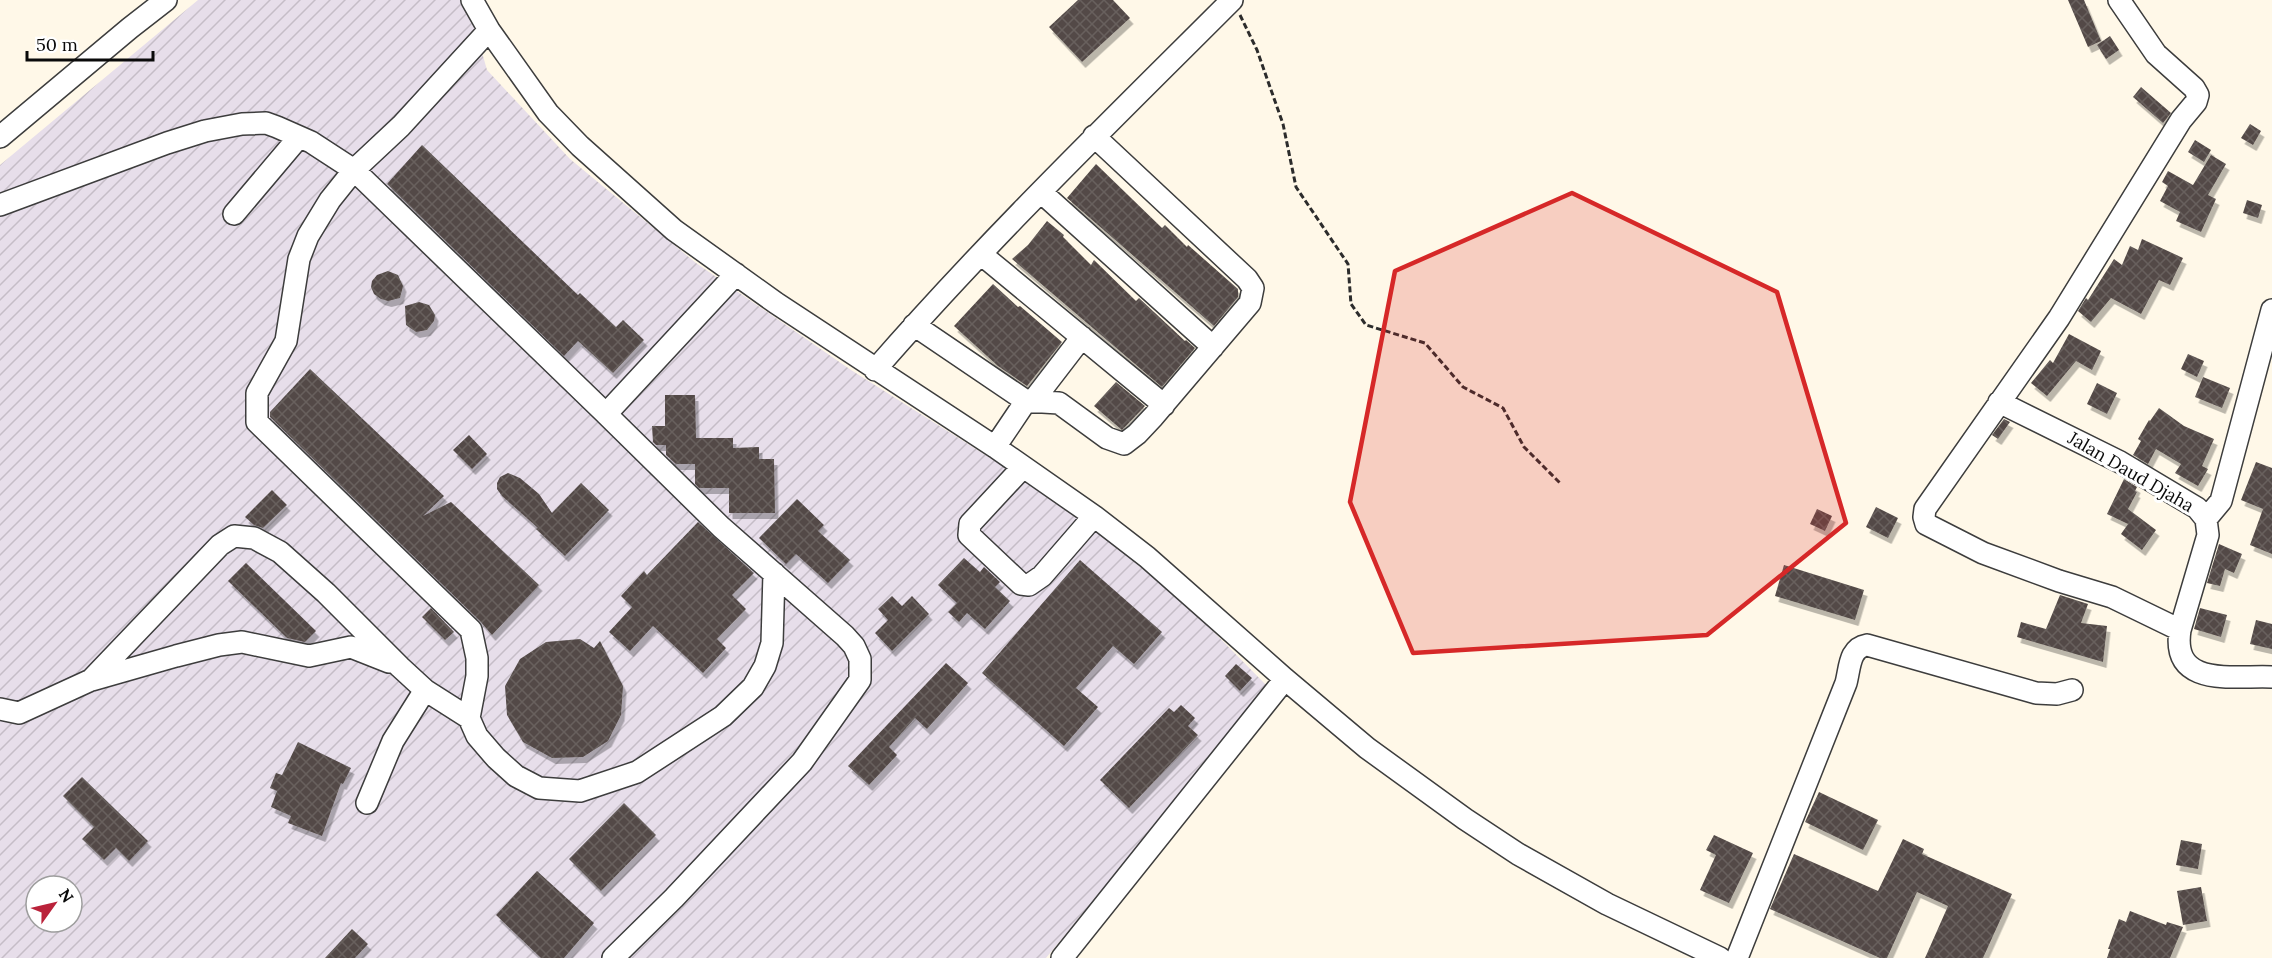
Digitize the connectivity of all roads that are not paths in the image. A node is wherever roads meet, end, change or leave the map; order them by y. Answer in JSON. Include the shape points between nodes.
{"nodes":[{"id":1,"x":166,"y":0,"type":"edge"},
{"id":2,"x":472,"y":0,"type":"edge"},
{"id":3,"x":2119,"y":0,"type":"edge"},
{"id":4,"x":1235,"y":5,"type":"edge"},
{"id":5,"x":489,"y":30,"type":"junction"},
{"id":6,"x":1094,"y":136,"type":"junction"},
{"id":7,"x":0,"y":137,"type":"edge"},
{"id":8,"x":299,"y":137,"type":"junction"},
{"id":9,"x":354,"y":170,"type":"junction"},
{"id":10,"x":1041,"y":192,"type":"junction"},
{"id":11,"x":0,"y":205,"type":"edge"},
{"id":12,"x":234,"y":214,"type":"dead end"},
{"id":13,"x":982,"y":255,"type":"junction"},
{"id":14,"x":736,"y":274,"type":"junction"},
{"id":15,"x":2272,"y":310,"type":"edge"},
{"id":16,"x":914,"y":325,"type":"junction"},
{"id":17,"x":1082,"y":337,"type":"junction"},
{"id":18,"x":1213,"y":347,"type":"junction"},
{"id":19,"x":875,"y":370,"type":"junction"},
{"id":20,"x":1029,"y":401,"type":"junction"},
{"id":21,"x":1999,"y":402,"type":"junction"},
{"id":22,"x":1164,"y":405,"type":"junction"},
{"id":23,"x":606,"y":414,"type":"junction"},
{"id":24,"x":995,"y":447,"type":"junction"},
{"id":25,"x":1023,"y":467,"type":"junction"},
{"id":26,"x":1094,"y":516,"type":"junction"},
{"id":27,"x":2206,"y":519,"type":"junction"},
{"id":28,"x":774,"y":573,"type":"junction"},
{"id":29,"x":2180,"y":630,"type":"junction"},
{"id":30,"x":400,"y":667,"type":"junction"},
{"id":31,"x":2272,"y":676,"type":"edge"},
{"id":32,"x":1285,"y":679,"type":"junction"},
{"id":33,"x":91,"y":680,"type":"junction"},
{"id":34,"x":425,"y":690,"type":"junction"},
{"id":35,"x":2072,"y":690,"type":"dead end"},
{"id":36,"x":0,"y":709,"type":"edge"},
{"id":37,"x":469,"y":718,"type":"junction"},
{"id":38,"x":367,"y":803,"type":"dead end"},
{"id":39,"x":614,"y":958,"type":"edge"},
{"id":40,"x":1062,"y":958,"type":"edge"},
{"id":41,"x":1720,"y":958,"type":"edge"},
{"id":42,"x":1737,"y":958,"type":"edge"}],
"edges":[{"from":1,"to":7,"type":"street"},
{"from":2,"to":5,"type":"street"},
{"from":3,"to":21,"type":"street","via":[[2156,54],[2194,88],[2196,102],[2181,120],[2059,318]]},
{"from":4,"to":6,"type":"street"},
{"from":5,"to":9,"type":"street","via":[[401,126]]},
{"from":5,"to":14,"type":"street","via":[[548,113],[580,146],[674,230]]},
{"from":6,"to":10,"type":"street"},
{"from":6,"to":18,"type":"street","via":[[1253,288],[1250,303]]},
{"from":8,"to":9,"type":"street"},
{"from":8,"to":11,"type":"street","via":[[266,123],[205,131]]},
{"from":8,"to":12,"type":"street"},
{"from":9,"to":23,"type":"street"},
{"from":9,"to":37,"type":"street","via":[[330,200],[304,245],[286,341],[257,393],[257,422],[471,630],[477,667]]},
{"from":10,"to":13,"type":"street"},
{"from":10,"to":18,"type":"street"},
{"from":13,"to":16,"type":"street"},
{"from":13,"to":17,"type":"street"},
{"from":14,"to":19,"type":"street"},
{"from":14,"to":23,"type":"street"},
{"from":15,"to":27,"type":"street","via":[[2221,501]]},
{"from":16,"to":19,"type":"street"},
{"from":16,"to":20,"type":"street"},
{"from":17,"to":20,"type":"street"},
{"from":17,"to":22,"type":"street"},
{"from":18,"to":22,"type":"street"},
{"from":19,"to":24,"type":"street"},
{"from":20,"to":22,"type":"street","via":[[1059,403],[1107,438],[1124,444]]},
{"from":20,"to":24,"type":"street"},
{"from":21,"to":27,"type":"street","name":"Jalan Daud Djaha","via":[[2120,462],[2188,501]]},
{"from":21,"to":29,"type":"street","via":[[1925,509],[1926,524],[1983,553],[2112,597]]},
{"from":23,"to":28,"type":"street"},
{"from":24,"to":25,"type":"street"},
{"from":25,"to":26,"type":"street"},
{"from":25,"to":26,"type":"street","via":[[970,524],[969,534],[1022,584],[1029,585],[1042,576]]},
{"from":26,"to":32,"type":"street","via":[[1148,557]]},
{"from":27,"to":29,"type":"street","name":"Jalan Daud Djaha","via":[[2208,535]]},
{"from":28,"to":37,"type":"street","via":[[772,644],[753,687],[723,716],[637,772],[580,791],[538,788],[516,776],[496,758],[477,736]]},
{"from":28,"to":39,"type":"street","via":[[854,646],[860,659],[860,680],[802,762]]},
{"from":29,"to":31,"type":"street","name":"Jalan Daud Djaha","via":[[2182,659],[2198,674]]},
{"from":30,"to":33,"type":"street","via":[[351,647],[309,656],[242,642]]},
{"from":30,"to":33,"type":"street","via":[[280,552],[254,538],[234,536],[220,545]]},
{"from":30,"to":34,"type":"street"},
{"from":32,"to":40,"type":"street"},
{"from":32,"to":41,"type":"street","via":[[1367,748],[1518,854],[1607,904]]},
{"from":33,"to":36,"type":"street","via":[[19,713]]},
{"from":34,"to":37,"type":"street"},
{"from":34,"to":38,"type":"street","via":[[393,741]]},
{"from":35,"to":42,"type":"street","via":[[2036,693],[1867,645],[1859,646],[1853,651],[1846,683]]}]}
